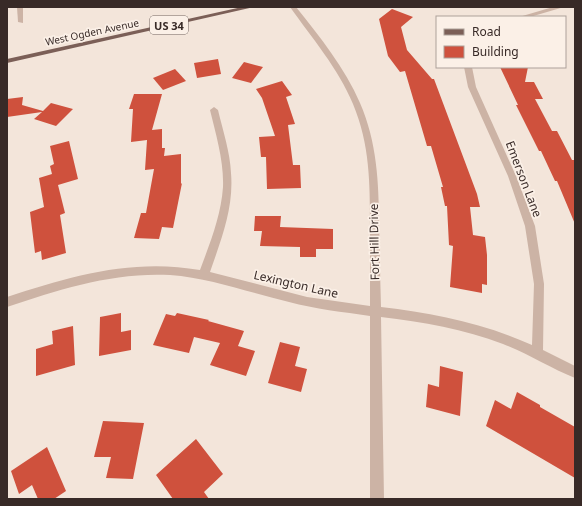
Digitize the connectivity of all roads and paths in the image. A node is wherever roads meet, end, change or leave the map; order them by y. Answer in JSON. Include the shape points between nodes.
{"nodes":[{"id":1,"x":20,"y":7,"type":"edge"},
{"id":2,"x":251,"y":7,"type":"edge"},
{"id":3,"x":293,"y":7,"type":"edge"},
{"id":4,"x":561,"y":7,"type":"edge"},
{"id":5,"x":526,"y":16,"type":"edge"},
{"id":6,"x":21,"y":22,"type":"dead end"},
{"id":7,"x":7,"y":61,"type":"edge"},
{"id":8,"x":468,"y":68,"type":"edge"},
{"id":9,"x":214,"y":110,"type":"dead end"},
{"id":10,"x":204,"y":275,"type":"junction"},
{"id":11,"x":7,"y":302,"type":"edge"},
{"id":12,"x":375,"y":312,"type":"junction"},
{"id":13,"x":537,"y":354,"type":"junction"},
{"id":14,"x":575,"y":372,"type":"edge"},
{"id":15,"x":376,"y":499,"type":"edge"}],
"edges":[{"from":1,"to":6,"type":"street"},
{"from":2,"to":7,"type":"main road","name":"West Ogden Avenue","number":"US 34"},
{"from":3,"to":12,"type":"street","name":"Fort Hill Drive","via":[[327,50],[342,74],[359,108],[367,133],[374,175]]},
{"from":4,"to":5,"type":"street"},
{"from":8,"to":13,"type":"street","name":"Emerson Lane","via":[[472,87],[512,176],[530,226],[539,284]]},
{"from":9,"to":10,"type":"street","via":[[227,174],[226,192],[223,216]]},
{"from":10,"to":11,"type":"street","name":"Lexington Lane","via":[[180,271],[126,272],[93,277]]},
{"from":10,"to":12,"type":"street","name":"Lexington Lane","via":[[291,298]]},
{"from":12,"to":13,"type":"street","name":"Lexington Lane","via":[[432,319],[487,332]]},
{"from":12,"to":15,"type":"street","name":"Fort Hill Drive"},
{"from":13,"to":14,"type":"street","name":"Lexington Lane"}]}
